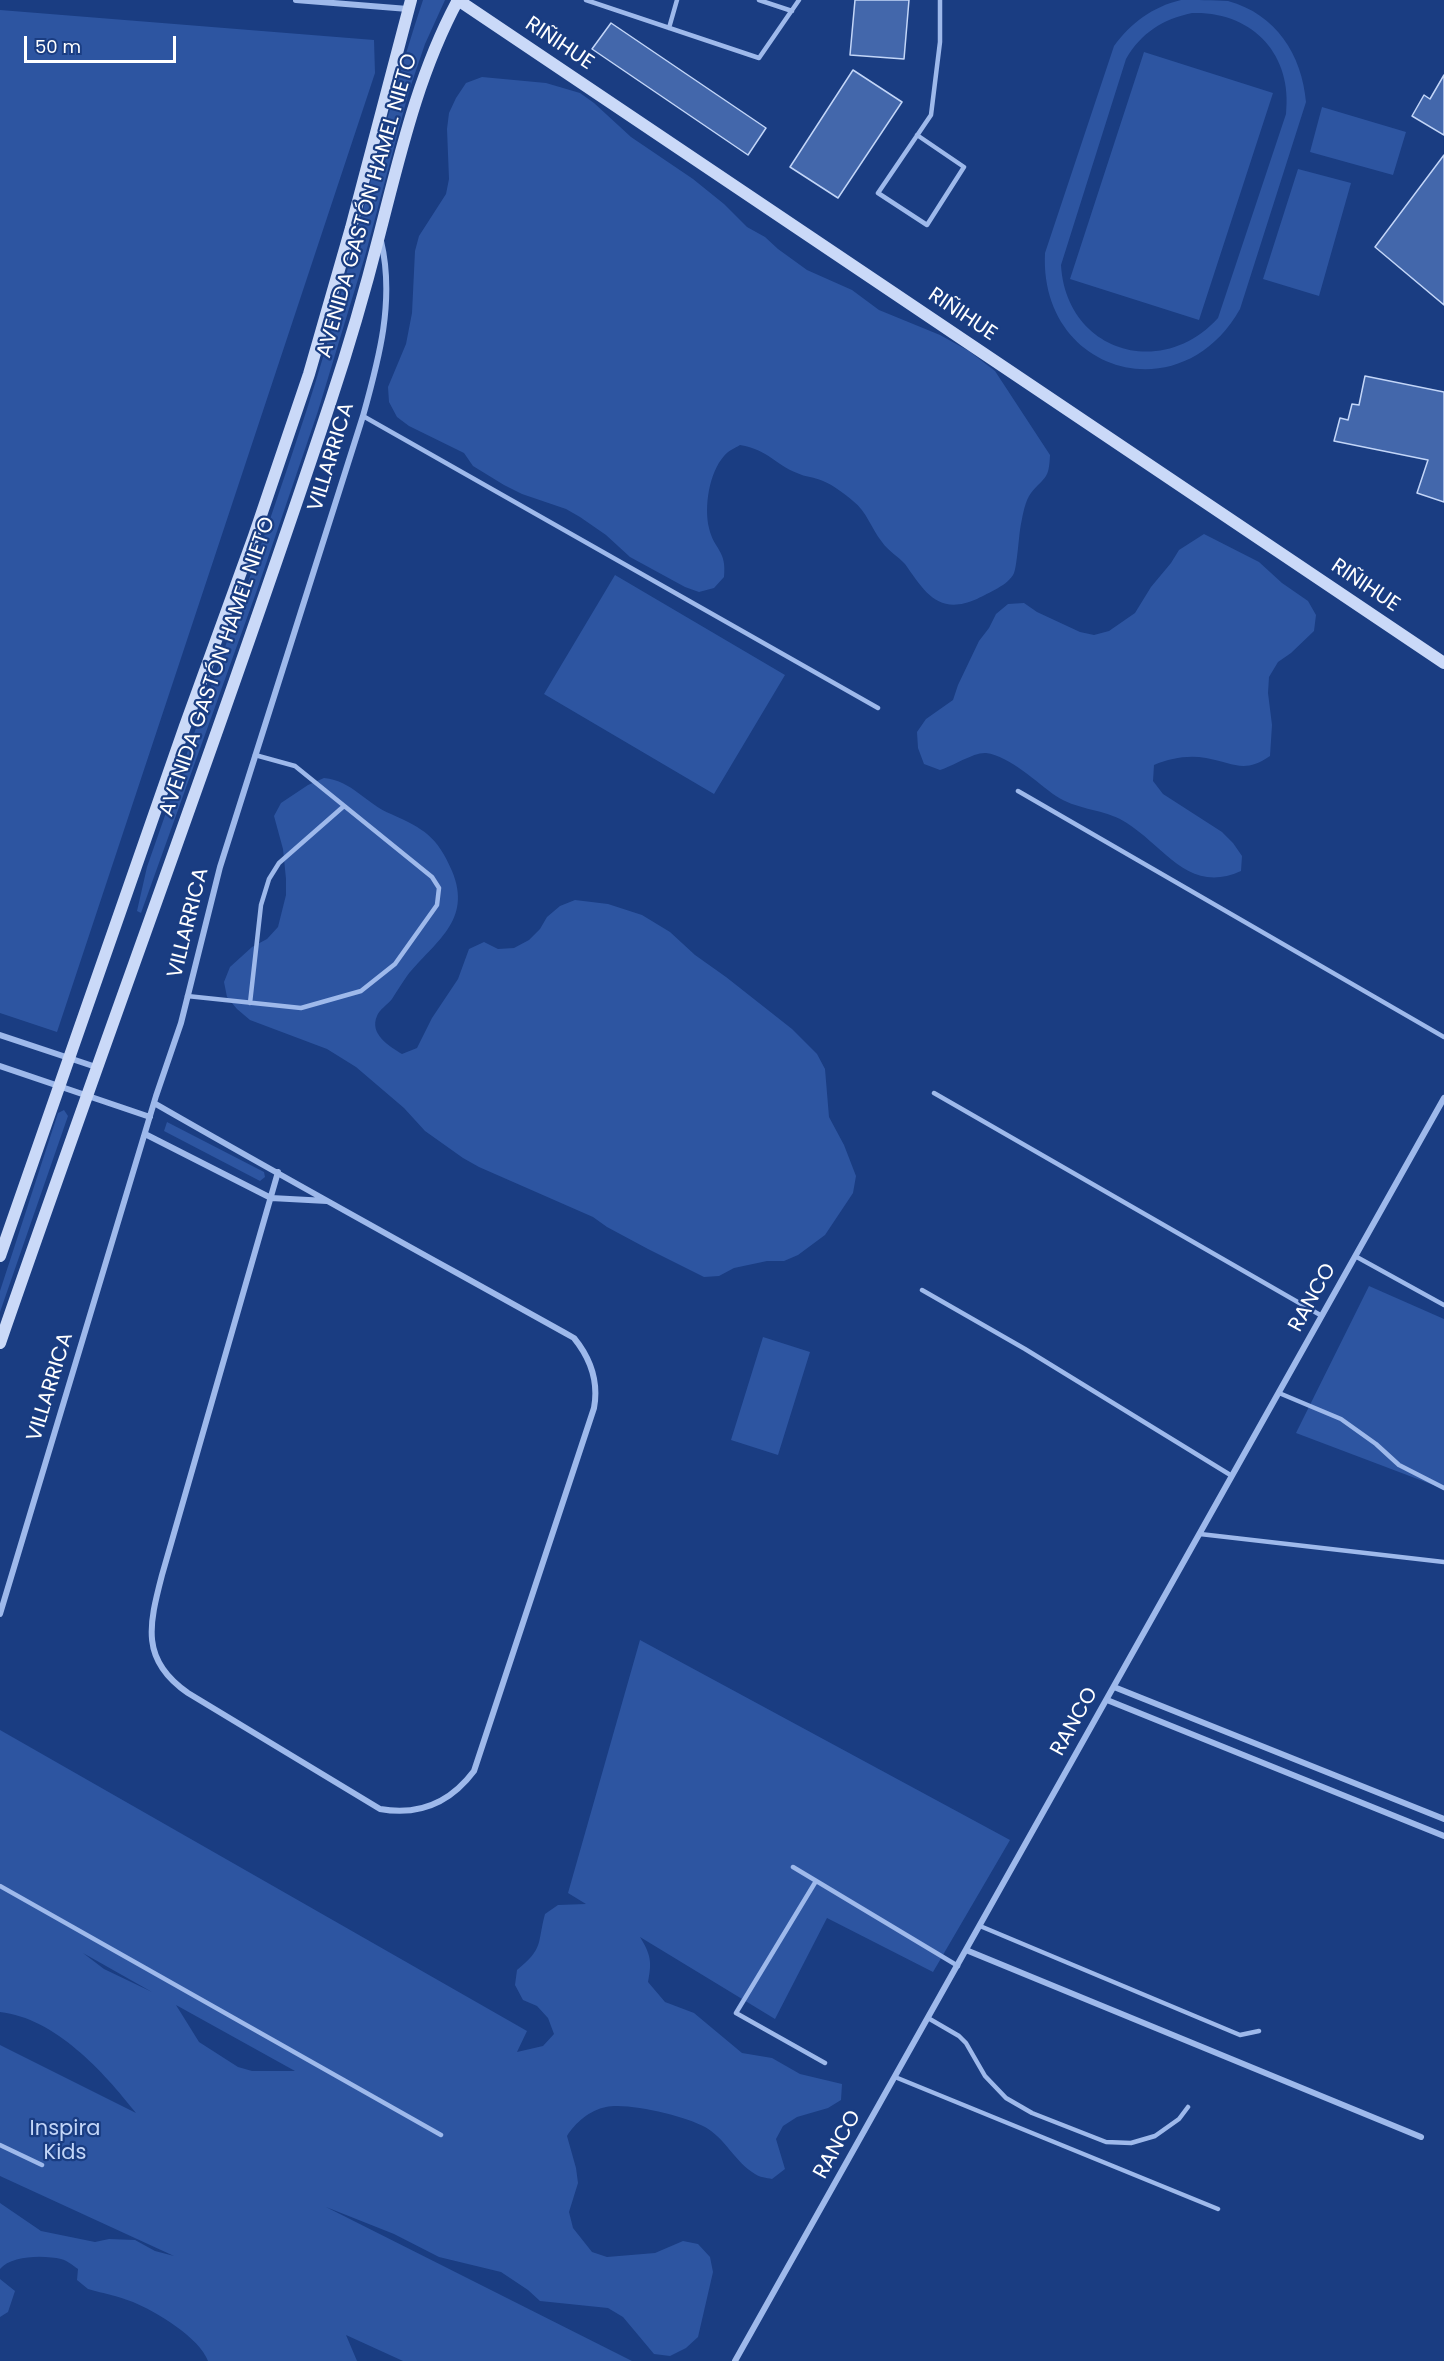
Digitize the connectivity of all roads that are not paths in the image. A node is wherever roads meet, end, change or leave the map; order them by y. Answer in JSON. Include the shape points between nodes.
{"nodes":[{"id":1,"x":296,"y":0,"type":"edge"},
{"id":2,"x":458,"y":0,"type":"edge"},
{"id":3,"x":586,"y":0,"type":"edge"},
{"id":4,"x":677,"y":0,"type":"edge"},
{"id":5,"x":759,"y":0,"type":"edge"},
{"id":6,"x":799,"y":0,"type":"edge"},
{"id":7,"x":940,"y":0,"type":"edge"},
{"id":8,"x":409,"y":5,"type":"edge"},
{"id":9,"x":792,"y":11,"type":"junction"},
{"id":10,"x":669,"y":28,"type":"junction"},
{"id":11,"x":917,"y":135,"type":"junction"},
{"id":12,"x":379,"y":236,"type":"junction"},
{"id":13,"x":363,"y":416,"type":"junction"},
{"id":14,"x":1444,"y":663,"type":"edge"},
{"id":15,"x":878,"y":708,"type":"dead end"},
{"id":16,"x":255,"y":755,"type":"junction"},
{"id":17,"x":1018,"y":791,"type":"dead end"},
{"id":18,"x":344,"y":806,"type":"junction"},
{"id":19,"x":188,"y":996,"type":"junction"},
{"id":20,"x":250,"y":1003,"type":"junction"},
{"id":21,"x":0,"y":1035,"type":"edge"},
{"id":22,"x":1444,"y":1037,"type":"edge"},
{"id":23,"x":68,"y":1058,"type":"junction"},
{"id":24,"x":0,"y":1066,"type":"edge"},
{"id":25,"x":96,"y":1067,"type":"junction"},
{"id":26,"x":58,"y":1086,"type":"junction"},
{"id":27,"x":934,"y":1093,"type":"dead end"},
{"id":28,"x":86,"y":1095,"type":"junction"},
{"id":29,"x":1444,"y":1098,"type":"edge"},
{"id":30,"x":154,"y":1103,"type":"junction"},
{"id":31,"x":150,"y":1117,"type":"junction"},
{"id":32,"x":145,"y":1134,"type":"junction"},
{"id":33,"x":278,"y":1172,"type":"junction"},
{"id":34,"x":271,"y":1198,"type":"junction"},
{"id":35,"x":330,"y":1202,"type":"junction"},
{"id":36,"x":0,"y":1256,"type":"edge"},
{"id":37,"x":1355,"y":1256,"type":"junction"},
{"id":38,"x":922,"y":1290,"type":"dead end"},
{"id":39,"x":1444,"y":1305,"type":"edge"},
{"id":40,"x":1322,"y":1316,"type":"junction"},
{"id":41,"x":0,"y":1343,"type":"edge"},
{"id":42,"x":1279,"y":1393,"type":"junction"},
{"id":43,"x":1232,"y":1476,"type":"junction"},
{"id":44,"x":1444,"y":1488,"type":"edge"},
{"id":45,"x":1200,"y":1534,"type":"junction"},
{"id":46,"x":1444,"y":1562,"type":"edge"},
{"id":47,"x":0,"y":1614,"type":"edge"},
{"id":48,"x":1114,"y":1687,"type":"junction"},
{"id":49,"x":1107,"y":1700,"type":"junction"},
{"id":50,"x":1444,"y":1819,"type":"edge"},
{"id":51,"x":1444,"y":1836,"type":"edge"},
{"id":52,"x":793,"y":1867,"type":"dead end"},
{"id":53,"x":816,"y":1881,"type":"junction"},
{"id":54,"x":0,"y":1886,"type":"edge"},
{"id":55,"x":980,"y":1926,"type":"junction"},
{"id":56,"x":966,"y":1950,"type":"junction"},
{"id":57,"x":957,"y":1966,"type":"junction"},
{"id":58,"x":928,"y":2018,"type":"junction"},
{"id":59,"x":1259,"y":2031,"type":"dead end"},
{"id":60,"x":825,"y":2063,"type":"dead end"},
{"id":61,"x":895,"y":2077,"type":"junction"},
{"id":62,"x":1188,"y":2107,"type":"dead end"},
{"id":63,"x":441,"y":2134,"type":"dead end"},
{"id":64,"x":1421,"y":2137,"type":"dead end"},
{"id":65,"x":0,"y":2145,"type":"edge"},
{"id":66,"x":42,"y":2165,"type":"dead end"},
{"id":67,"x":1218,"y":2209,"type":"dead end"},
{"id":68,"x":735,"y":2361,"type":"edge"}],
"edges":[{"from":1,"to":8,"type":"street"},
{"from":2,"to":12,"type":"main road","name":"AVENIDA GASTÓN HAMEL NIETO","via":[[418,92]]},
{"from":2,"to":14,"type":"main road","name":"RIÑIHUE"},
{"from":3,"to":10,"type":"lane"},
{"from":4,"to":10,"type":"lane"},
{"from":5,"to":9,"type":"lane"},
{"from":6,"to":9,"type":"lane"},
{"from":7,"to":11,"type":"lane","via":[[940,42],[931,115]]},
{"from":8,"to":23,"type":"main road","name":"AVENIDA GASTÓN HAMEL NIETO","via":[[309,374]]},
{"from":9,"to":10,"type":"lane","via":[[759,58]]},
{"from":11,"to":11,"type":"lane","via":[[878,193],[927,225],[964,167]]},
{"from":12,"to":13,"type":"street","name":"VILLARRICA","via":[[385,258],[384,329]]},
{"from":12,"to":25,"type":"main road","name":"AVENIDA GASTÓN HAMEL NIETO","via":[[332,396],[278,555]]},
{"from":13,"to":15,"type":"lane"},
{"from":13,"to":16,"type":"street","name":"VILLARRICA"},
{"from":16,"to":18,"type":"lane","via":[[295,766]]},
{"from":16,"to":19,"type":"street","name":"VILLARRICA","via":[[220,867]]},
{"from":17,"to":22,"type":"lane"},
{"from":18,"to":20,"type":"lane","via":[[279,863],[269,879],[261,905]]},
{"from":18,"to":20,"type":"lane","via":[[432,877],[439,888],[437,905],[395,964],[361,991],[301,1008]]},
{"from":19,"to":20,"type":"lane"},
{"from":19,"to":30,"type":"street","name":"VILLARRICA"},
{"from":21,"to":23,"type":"street"},
{"from":23,"to":25,"type":"street"},
{"from":23,"to":26,"type":"main road","name":"AVENIDA GASTÓN HAMEL NIETO"},
{"from":24,"to":26,"type":"street"},
{"from":25,"to":28,"type":"main road","name":"AVENIDA GASTÓN HAMEL NIETO"},
{"from":26,"to":28,"type":"street"},
{"from":26,"to":36,"type":"main road","name":"AVENIDA GASTÓN HAMEL NIETO"},
{"from":27,"to":40,"type":"lane"},
{"from":28,"to":31,"type":"street"},
{"from":28,"to":41,"type":"main road","name":"AVENIDA GASTÓN HAMEL NIETO"},
{"from":29,"to":37,"type":"street","name":"RANCO"},
{"from":30,"to":31,"type":"street","name":"VILLARRICA"},
{"from":30,"to":33,"type":"street"},
{"from":31,"to":32,"type":"street","name":"VILLARRICA"},
{"from":32,"to":34,"type":"street"},
{"from":32,"to":47,"type":"street","name":"VILLARRICA"},
{"from":33,"to":34,"type":"street"},
{"from":33,"to":35,"type":"street"},
{"from":34,"to":35,"type":"street"},
{"from":34,"to":35,"type":"street","via":[[154,1603],[153,1649],[166,1675],[188,1693],[380,1809],[416,1810],[453,1795],[474,1771],[594,1408],[595,1377],[583,1349],[573,1338]]},
{"from":37,"to":39,"type":"lane"},
{"from":37,"to":40,"type":"street","name":"RANCO"},
{"from":38,"to":43,"type":"lane"},
{"from":40,"to":42,"type":"street","name":"RANCO"},
{"from":42,"to":43,"type":"street","name":"RANCO"},
{"from":42,"to":44,"type":"lane","via":[[1341,1419],[1399,1466]]},
{"from":43,"to":45,"type":"street","name":"RANCO"},
{"from":45,"to":46,"type":"lane"},
{"from":45,"to":48,"type":"street","name":"RANCO"},
{"from":48,"to":49,"type":"street","name":"RANCO"},
{"from":48,"to":50,"type":"street"},
{"from":49,"to":51,"type":"street"},
{"from":49,"to":55,"type":"street","name":"RANCO"},
{"from":52,"to":53,"type":"lane"},
{"from":53,"to":57,"type":"lane"},
{"from":53,"to":60,"type":"lane","via":[[736,2013]]},
{"from":54,"to":63,"type":"lane"},
{"from":55,"to":56,"type":"street","name":"RANCO"},
{"from":55,"to":59,"type":"lane","via":[[1240,2036]]},
{"from":56,"to":57,"type":"street","name":"RANCO"},
{"from":56,"to":64,"type":"street"},
{"from":57,"to":58,"type":"street","name":"RANCO"},
{"from":58,"to":61,"type":"street","name":"RANCO"},
{"from":58,"to":62,"type":"lane","via":[[966,2043],[985,2076],[1006,2098],[1032,2113],[1106,2142],[1131,2143],[1155,2136],[1179,2119]]},
{"from":61,"to":67,"type":"lane"},
{"from":61,"to":68,"type":"street","name":"RANCO"},
{"from":65,"to":66,"type":"lane"}]}
